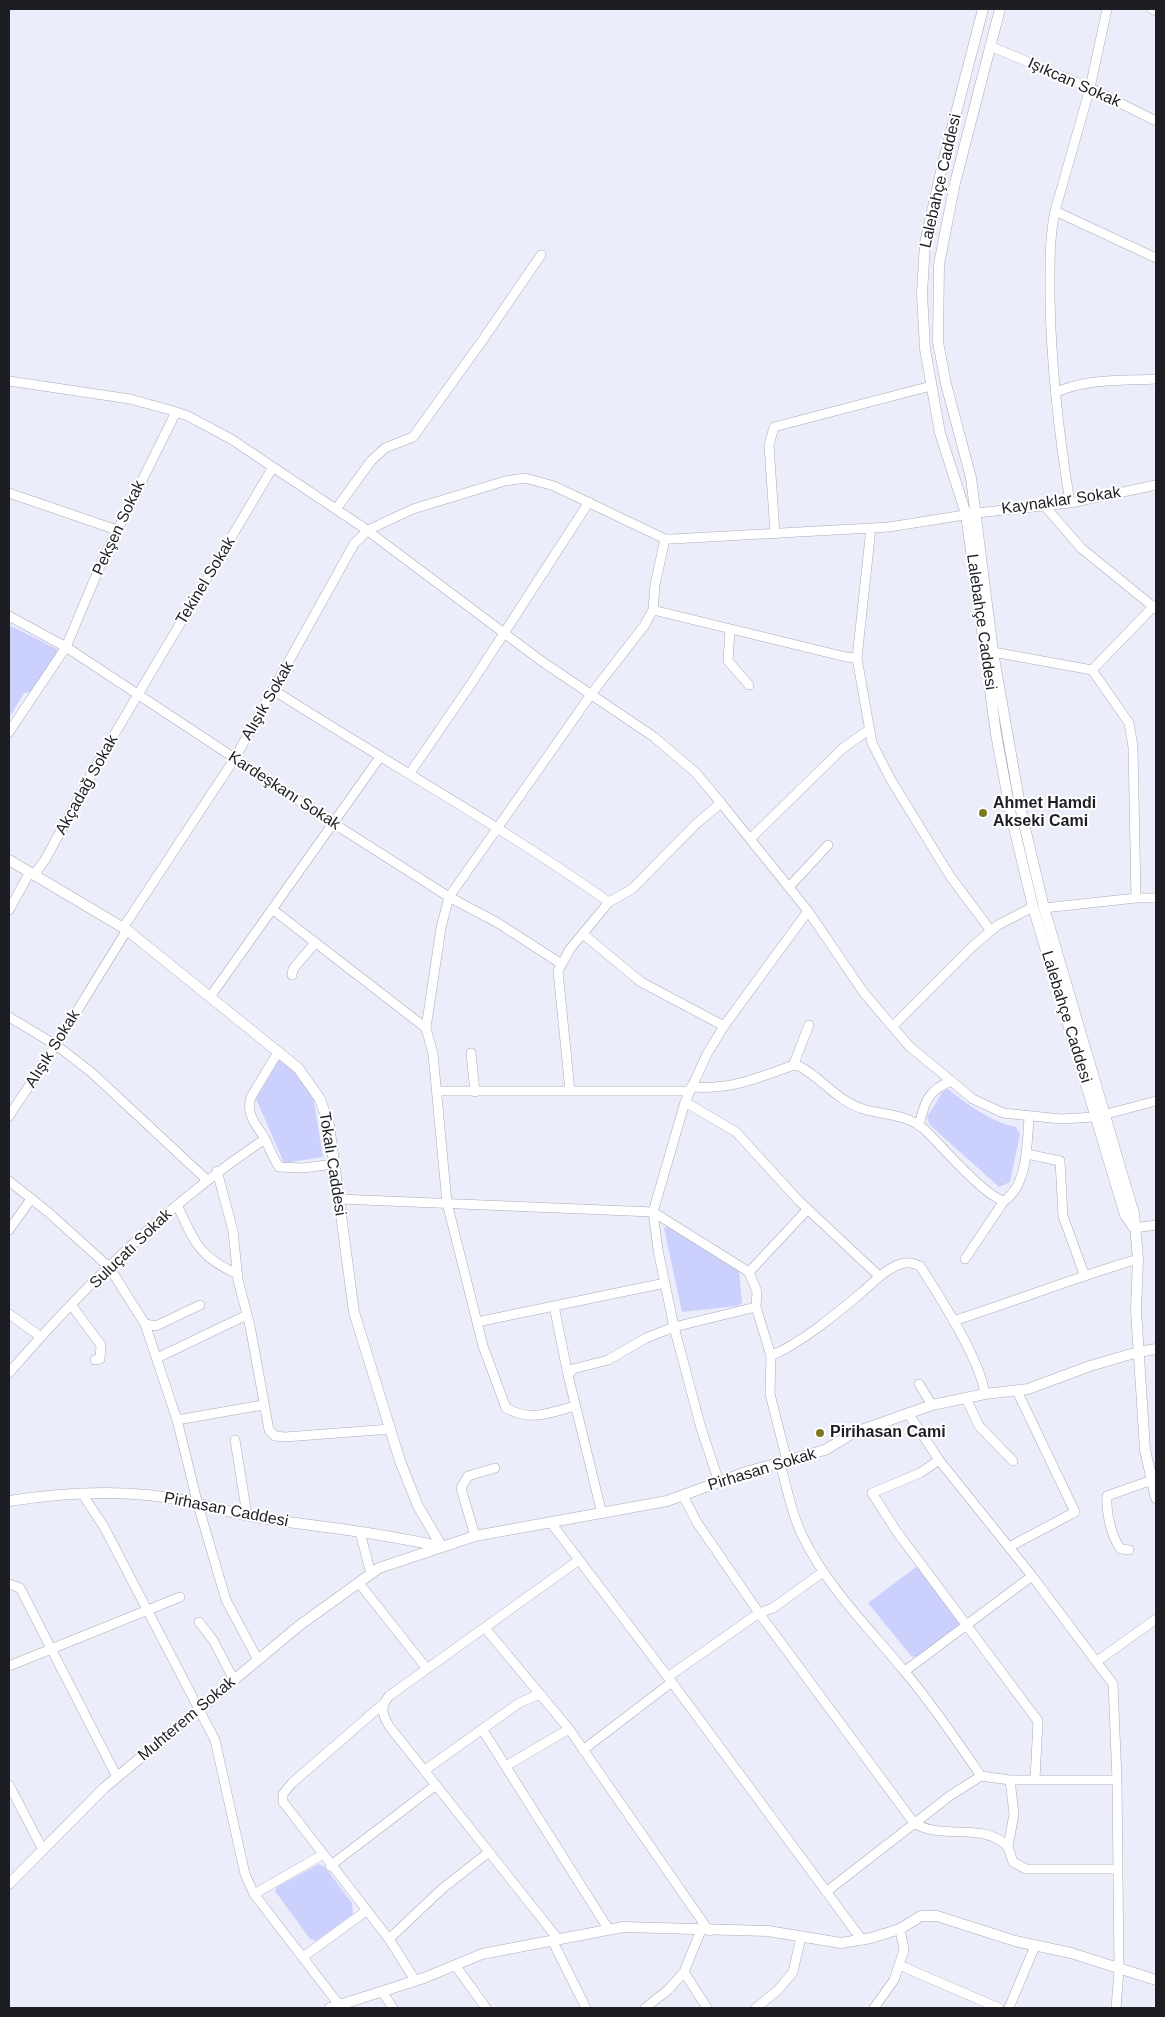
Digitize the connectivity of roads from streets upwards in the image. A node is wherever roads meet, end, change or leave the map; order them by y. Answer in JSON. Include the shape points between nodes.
{"nodes":[{"id":1,"x":983,"y":9,"type":"edge"},
{"id":2,"x":1000,"y":9,"type":"edge"},
{"id":3,"x":1108,"y":9,"type":"edge"},
{"id":4,"x":1152,"y":9,"type":"edge"},
{"id":5,"x":1156,"y":11,"type":"edge"},
{"id":6,"x":990,"y":46,"type":"junction"},
{"id":7,"x":1090,"y":88,"type":"junction"},
{"id":8,"x":1156,"y":121,"type":"edge"},
{"id":9,"x":1055,"y":211,"type":"junction"},
{"id":10,"x":541,"y":256,"type":"dead end"},
{"id":11,"x":1156,"y":258,"type":"edge"},
{"id":12,"x":1156,"y":379,"type":"edge"},
{"id":13,"x":9,"y":381,"type":"edge"},
{"id":14,"x":931,"y":386,"type":"junction"},
{"id":15,"x":1055,"y":393,"type":"junction"},
{"id":16,"x":176,"y":412,"type":"junction"},
{"id":17,"x":272,"y":468,"type":"junction"},
{"id":18,"x":1156,"y":485,"type":"edge"},
{"id":19,"x":9,"y":493,"type":"edge"},
{"id":20,"x":589,"y":502,"type":"junction"},
{"id":21,"x":1070,"y":503,"type":"junction"},
{"id":22,"x":1043,"y":504,"type":"junction"},
{"id":23,"x":336,"y":509,"type":"junction"},
{"id":24,"x":971,"y":513,"type":"junction"},
{"id":25,"x":870,"y":528,"type":"junction"},
{"id":26,"x":117,"y":530,"type":"junction"},
{"id":27,"x":368,"y":530,"type":"junction"},
{"id":28,"x":775,"y":534,"type":"junction"},
{"id":29,"x":665,"y":539,"type":"junction"},
{"id":30,"x":1155,"y":607,"type":"edge"},
{"id":31,"x":653,"y":610,"type":"junction"},
{"id":32,"x":9,"y":616,"type":"edge"},
{"id":33,"x":730,"y":630,"type":"junction"},
{"id":34,"x":504,"y":633,"type":"junction"},
{"id":35,"x":66,"y":647,"type":"junction"},
{"id":36,"x":993,"y":652,"type":"junction"},
{"id":37,"x":858,"y":658,"type":"junction"},
{"id":38,"x":1092,"y":670,"type":"junction"},
{"id":39,"x":749,"y":685,"type":"dead end"},
{"id":40,"x":275,"y":691,"type":"junction"},
{"id":41,"x":592,"y":693,"type":"junction"},
{"id":42,"x":138,"y":694,"type":"junction"},
{"id":43,"x":870,"y":728,"type":"junction"},
{"id":44,"x":9,"y":732,"type":"edge"},
{"id":45,"x":380,"y":757,"type":"junction"},
{"id":46,"x":235,"y":758,"type":"junction"},
{"id":47,"x":410,"y":772,"type":"junction"},
{"id":48,"x":721,"y":803,"type":"junction"},
{"id":49,"x":333,"y":823,"type":"junction"},
{"id":50,"x":497,"y":828,"type":"junction"},
{"id":51,"x":750,"y":839,"type":"junction"},
{"id":52,"x":828,"y":845,"type":"dead end"},
{"id":53,"x":9,"y":860,"type":"edge"},
{"id":54,"x":32,"y":874,"type":"junction"},
{"id":55,"x":789,"y":887,"type":"junction"},
{"id":56,"x":449,"y":896,"type":"junction"},
{"id":57,"x":1136,"y":898,"type":"junction"},
{"id":58,"x":1156,"y":898,"type":"edge"},
{"id":59,"x":609,"y":902,"type":"junction"},
{"id":60,"x":1033,"y":907,"type":"junction"},
{"id":61,"x":1044,"y":908,"type":"junction"},
{"id":62,"x":272,"y":909,"type":"junction"},
{"id":63,"x":9,"y":910,"type":"edge"},
{"id":64,"x":808,"y":911,"type":"junction"},
{"id":65,"x":125,"y":929,"type":"junction"},
{"id":66,"x":991,"y":931,"type":"junction"},
{"id":67,"x":582,"y":934,"type":"junction"},
{"id":68,"x":315,"y":943,"type":"junction"},
{"id":69,"x":560,"y":963,"type":"junction"},
{"id":70,"x":292,"y":975,"type":"dead end"},
{"id":71,"x":210,"y":997,"type":"junction"},
{"id":72,"x":9,"y":1017,"type":"edge"},
{"id":73,"x":809,"y":1025,"type":"dead end"},
{"id":74,"x":724,"y":1026,"type":"junction"},
{"id":75,"x":892,"y":1026,"type":"junction"},
{"id":76,"x":426,"y":1028,"type":"junction"},
{"id":77,"x":56,"y":1045,"type":"junction"},
{"id":78,"x":278,"y":1052,"type":"junction"},
{"id":79,"x":471,"y":1053,"type":"dead end"},
{"id":80,"x":793,"y":1066,"type":"junction"},
{"id":81,"x":951,"y":1081,"type":"junction"},
{"id":82,"x":690,"y":1089,"type":"junction"},
{"id":83,"x":437,"y":1091,"type":"junction"},
{"id":84,"x":570,"y":1091,"type":"junction"},
{"id":85,"x":475,"y":1092,"type":"junction"},
{"id":86,"x":1156,"y":1101,"type":"edge"},
{"id":87,"x":685,"y":1102,"type":"junction"},
{"id":88,"x":1100,"y":1115,"type":"junction"},
{"id":89,"x":9,"y":1116,"type":"edge"},
{"id":90,"x":1029,"y":1117,"type":"junction"},
{"id":91,"x":919,"y":1126,"type":"junction"},
{"id":92,"x":265,"y":1139,"type":"junction"},
{"id":93,"x":1026,"y":1154,"type":"junction"},
{"id":94,"x":334,"y":1164,"type":"junction"},
{"id":95,"x":218,"y":1171,"type":"junction"},
{"id":96,"x":207,"y":1180,"type":"junction"},
{"id":97,"x":9,"y":1181,"type":"edge"},
{"id":98,"x":32,"y":1199,"type":"junction"},
{"id":99,"x":339,"y":1199,"type":"junction"},
{"id":100,"x":1004,"y":1201,"type":"junction"},
{"id":101,"x":447,"y":1203,"type":"junction"},
{"id":102,"x":176,"y":1206,"type":"junction"},
{"id":103,"x":808,"y":1210,"type":"junction"},
{"id":104,"x":653,"y":1212,"type":"junction"},
{"id":105,"x":1156,"y":1225,"type":"edge"},
{"id":106,"x":1134,"y":1228,"type":"junction"},
{"id":107,"x":9,"y":1230,"type":"edge"},
{"id":108,"x":1138,"y":1258,"type":"junction"},
{"id":109,"x":965,"y":1259,"type":"dead end"},
{"id":110,"x":109,"y":1267,"type":"junction"},
{"id":111,"x":748,"y":1272,"type":"junction"},
{"id":112,"x":238,"y":1274,"type":"junction"},
{"id":113,"x":1084,"y":1274,"type":"junction"},
{"id":114,"x":879,"y":1276,"type":"junction"},
{"id":115,"x":665,"y":1283,"type":"junction"},
{"id":116,"x":200,"y":1305,"type":"dead end"},
{"id":117,"x":72,"y":1306,"type":"junction"},
{"id":118,"x":554,"y":1306,"type":"junction"},
{"id":119,"x":756,"y":1307,"type":"junction"},
{"id":120,"x":9,"y":1314,"type":"edge"},
{"id":121,"x":247,"y":1314,"type":"junction"},
{"id":122,"x":953,"y":1321,"type":"junction"},
{"id":123,"x":477,"y":1322,"type":"junction"},
{"id":124,"x":145,"y":1324,"type":"junction"},
{"id":125,"x":674,"y":1327,"type":"junction"},
{"id":126,"x":42,"y":1337,"type":"junction"},
{"id":127,"x":1156,"y":1349,"type":"edge"},
{"id":128,"x":1138,"y":1352,"type":"junction"},
{"id":129,"x":771,"y":1356,"type":"junction"},
{"id":130,"x":157,"y":1358,"type":"junction"},
{"id":131,"x":95,"y":1360,"type":"dead end"},
{"id":132,"x":9,"y":1373,"type":"edge"},
{"id":133,"x":568,"y":1375,"type":"junction"},
{"id":134,"x":919,"y":1384,"type":"dead end"},
{"id":135,"x":1017,"y":1391,"type":"junction"},
{"id":136,"x":985,"y":1394,"type":"junction"},
{"id":137,"x":966,"y":1398,"type":"junction"},
{"id":138,"x":264,"y":1405,"type":"junction"},
{"id":139,"x":932,"y":1405,"type":"junction"},
{"id":140,"x":575,"y":1406,"type":"junction"},
{"id":141,"x":908,"y":1413,"type":"junction"},
{"id":142,"x":177,"y":1420,"type":"junction"},
{"id":143,"x":391,"y":1429,"type":"junction"},
{"id":144,"x":236,"y":1440,"type":"dead end"},
{"id":145,"x":939,"y":1460,"type":"junction"},
{"id":146,"x":1013,"y":1461,"type":"dead end"},
{"id":147,"x":784,"y":1462,"type":"junction"},
{"id":148,"x":495,"y":1468,"type":"dead end"},
{"id":149,"x":1152,"y":1480,"type":"junction"},
{"id":150,"x":720,"y":1482,"type":"junction"},
{"id":151,"x":83,"y":1494,"type":"junction"},
{"id":152,"x":683,"y":1496,"type":"junction"},
{"id":153,"x":1156,"y":1498,"type":"edge"},
{"id":154,"x":9,"y":1501,"type":"edge"},
{"id":155,"x":198,"y":1505,"type":"junction"},
{"id":156,"x":602,"y":1514,"type":"junction"},
{"id":157,"x":247,"y":1515,"type":"junction"},
{"id":158,"x":551,"y":1523,"type":"junction"},
{"id":159,"x":360,"y":1532,"type":"junction"},
{"id":160,"x":475,"y":1536,"type":"junction"},
{"id":161,"x":442,"y":1547,"type":"junction"},
{"id":162,"x":1009,"y":1547,"type":"junction"},
{"id":163,"x":1129,"y":1550,"type":"dead end"},
{"id":164,"x":579,"y":1560,"type":"junction"},
{"id":165,"x":375,"y":1571,"type":"junction"},
{"id":166,"x":823,"y":1572,"type":"junction"},
{"id":167,"x":1032,"y":1576,"type":"junction"},
{"id":168,"x":359,"y":1583,"type":"junction"},
{"id":169,"x":9,"y":1584,"type":"edge"},
{"id":170,"x":180,"y":1597,"type":"dead end"},
{"id":171,"x":145,"y":1610,"type":"junction"},
{"id":172,"x":759,"y":1613,"type":"junction"},
{"id":173,"x":1156,"y":1619,"type":"edge"},
{"id":174,"x":198,"y":1622,"type":"dead end"},
{"id":175,"x":967,"y":1624,"type":"junction"},
{"id":176,"x":485,"y":1628,"type":"junction"},
{"id":177,"x":51,"y":1648,"type":"junction"},
{"id":178,"x":258,"y":1660,"type":"junction"},
{"id":179,"x":1096,"y":1662,"type":"junction"},
{"id":180,"x":9,"y":1666,"type":"edge"},
{"id":181,"x":427,"y":1669,"type":"junction"},
{"id":182,"x":905,"y":1671,"type":"junction"},
{"id":183,"x":670,"y":1679,"type":"junction"},
{"id":184,"x":234,"y":1680,"type":"junction"},
{"id":185,"x":540,"y":1694,"type":"junction"},
{"id":186,"x":383,"y":1704,"type":"junction"},
{"id":187,"x":198,"y":1710,"type":"junction"},
{"id":188,"x":482,"y":1728,"type":"junction"},
{"id":189,"x":569,"y":1729,"type":"junction"},
{"id":190,"x":583,"y":1750,"type":"junction"},
{"id":191,"x":506,"y":1766,"type":"junction"},
{"id":192,"x":425,"y":1770,"type":"junction"},
{"id":193,"x":982,"y":1776,"type":"junction"},
{"id":194,"x":117,"y":1777,"type":"junction"},
{"id":195,"x":1035,"y":1779,"type":"junction"},
{"id":196,"x":1010,"y":1780,"type":"junction"},
{"id":197,"x":1117,"y":1780,"type":"junction"},
{"id":198,"x":9,"y":1785,"type":"edge"},
{"id":199,"x":436,"y":1785,"type":"junction"},
{"id":200,"x":914,"y":1823,"type":"junction"},
{"id":201,"x":1008,"y":1847,"type":"junction"},
{"id":202,"x":42,"y":1848,"type":"junction"},
{"id":203,"x":489,"y":1852,"type":"junction"},
{"id":204,"x":322,"y":1855,"type":"junction"},
{"id":205,"x":330,"y":1866,"type":"junction"},
{"id":206,"x":1118,"y":1869,"type":"junction"},
{"id":207,"x":9,"y":1884,"type":"edge"},
{"id":208,"x":826,"y":1892,"type":"junction"},
{"id":209,"x":254,"y":1894,"type":"junction"},
{"id":210,"x":366,"y":1911,"type":"junction"},
{"id":211,"x":900,"y":1929,"type":"junction"},
{"id":212,"x":608,"y":1930,"type":"junction"},
{"id":213,"x":705,"y":1931,"type":"junction"},
{"id":214,"x":801,"y":1937,"type":"junction"},
{"id":215,"x":389,"y":1939,"type":"junction"},
{"id":216,"x":555,"y":1939,"type":"junction"},
{"id":217,"x":862,"y":1940,"type":"junction"},
{"id":218,"x":1035,"y":1946,"type":"junction"},
{"id":219,"x":303,"y":1957,"type":"junction"},
{"id":220,"x":455,"y":1965,"type":"junction"},
{"id":221,"x":899,"y":1965,"type":"junction"},
{"id":222,"x":1119,"y":1970,"type":"junction"},
{"id":223,"x":684,"y":1972,"type":"junction"},
{"id":224,"x":415,"y":1980,"type":"junction"},
{"id":225,"x":1156,"y":1980,"type":"edge"},
{"id":226,"x":383,"y":1993,"type":"junction"},
{"id":227,"x":335,"y":2007,"type":"edge"},
{"id":228,"x":393,"y":2008,"type":"edge"},
{"id":229,"x":486,"y":2008,"type":"edge"},
{"id":230,"x":586,"y":2008,"type":"edge"},
{"id":231,"x":645,"y":2008,"type":"edge"},
{"id":232,"x":707,"y":2008,"type":"edge"},
{"id":233,"x":756,"y":2008,"type":"edge"},
{"id":234,"x":874,"y":2008,"type":"edge"},
{"id":235,"x":999,"y":2008,"type":"edge"},
{"id":236,"x":1009,"y":2008,"type":"edge"},
{"id":237,"x":1116,"y":2008,"type":"edge"}],
"edges":[{"from":1,"to":14,"type":"street","name":"Lalebahçe Caddesi","via":[[925,242],[922,293]]},
{"from":2,"to":6,"type":"street","name":"Lalebahçe Caddesi"},
{"from":3,"to":7,"type":"street"},
{"from":4,"to":5,"type":"street"},
{"from":6,"to":7,"type":"street","name":"Işıkcan Sokak"},
{"from":6,"to":24,"type":"street","name":"Lalebahçe Caddesi","via":[[955,183],[939,264],[937,293],[938,342]]},
{"from":7,"to":8,"type":"street","name":"Işıkcan Sokak"},
{"from":7,"to":9,"type":"street"},
{"from":9,"to":11,"type":"street"},
{"from":9,"to":15,"type":"street","via":[[1049,239]]},
{"from":10,"to":23,"type":"street","via":[[412,436],[385,448],[371,461]]},
{"from":12,"to":15,"type":"street","via":[[1098,381]]},
{"from":13,"to":16,"type":"street","via":[[130,399]]},
{"from":14,"to":24,"type":"street","name":"Lalebahçe Caddesi","via":[[940,433]]},
{"from":14,"to":28,"type":"street","via":[[774,427],[770,445]]},
{"from":15,"to":21,"type":"street"},
{"from":16,"to":17,"type":"street","via":[[231,439]]},
{"from":16,"to":26,"type":"street","name":"Pekşen Sokak"},
{"from":17,"to":23,"type":"street"},
{"from":17,"to":42,"type":"street","name":"Tekinel Sokak"},
{"from":18,"to":21,"type":"street","name":"Kaynaklar Sokak"},
{"from":19,"to":26,"type":"street"},
{"from":20,"to":27,"type":"street","name":"Alışık Sokak","via":[[554,486],[524,478],[413,509]]},
{"from":20,"to":29,"type":"street","name":"Alışık Sokak"},
{"from":20,"to":34,"type":"street"},
{"from":21,"to":22,"type":"street","name":"Kaynaklar Sokak"},
{"from":22,"to":24,"type":"street","name":"Kaynaklar Sokak"},
{"from":22,"to":30,"type":"street","via":[[1081,548]]},
{"from":23,"to":27,"type":"street"},
{"from":24,"to":25,"type":"street","name":"Kaynaklar Sokak","via":[[889,528]]},
{"from":24,"to":36,"type":"street","name":"Lalebahçe Caddesi"},
{"from":24,"to":60,"type":"street","name":"Lalebahçe Caddesi","via":[[996,734]]},
{"from":25,"to":28,"type":"street","name":"Kaynaklar Sokak"},
{"from":25,"to":37,"type":"street"},
{"from":26,"to":35,"type":"street","name":"Pekşen Sokak"},
{"from":27,"to":34,"type":"street"},
{"from":27,"to":40,"type":"street","name":"Alışık Sokak","via":[[354,544]]},
{"from":28,"to":29,"type":"street","name":"Kaynaklar Sokak"},
{"from":29,"to":31,"type":"street"},
{"from":30,"to":38,"type":"street"},
{"from":31,"to":33,"type":"street"},
{"from":31,"to":41,"type":"street"},
{"from":32,"to":35,"type":"street","name":"Kardeşkanı Sokak"},
{"from":33,"to":37,"type":"street"},
{"from":33,"to":39,"type":"street","via":[[728,661]]},
{"from":34,"to":41,"type":"street"},
{"from":34,"to":47,"type":"street"},
{"from":35,"to":42,"type":"street","name":"Kardeşkanı Sokak"},
{"from":35,"to":44,"type":"street","name":"Pekşen Sokak"},
{"from":36,"to":38,"type":"street"},
{"from":36,"to":61,"type":"street","name":"Lalebahçe Caddesi","via":[[1021,811]]},
{"from":37,"to":43,"type":"street"},
{"from":38,"to":57,"type":"street","via":[[1129,723],[1133,747]]},
{"from":40,"to":45,"type":"street"},
{"from":40,"to":46,"type":"street","name":"Alışık Sokak"},
{"from":41,"to":48,"type":"street","via":[[680,758]]},
{"from":41,"to":50,"type":"street"},
{"from":42,"to":46,"type":"street","name":"Kardeşkanı Sokak"},
{"from":42,"to":54,"type":"street","name":"Akçadağ Sokak","via":[[61,832]]},
{"from":43,"to":51,"type":"street","via":[[843,748]]},
{"from":43,"to":66,"type":"street","via":[[872,744],[891,780],[950,876]]},
{"from":45,"to":47,"type":"street"},
{"from":45,"to":49,"type":"street"},
{"from":46,"to":49,"type":"street","name":"Kardeşkanı Sokak"},
{"from":46,"to":65,"type":"street","name":"Alışık Sokak"},
{"from":47,"to":50,"type":"street"},
{"from":48,"to":51,"type":"street"},
{"from":48,"to":59,"type":"street","via":[[632,889]]},
{"from":49,"to":56,"type":"street","name":"Kardeşkanı Sokak"},
{"from":49,"to":62,"type":"street"},
{"from":50,"to":56,"type":"street"},
{"from":50,"to":59,"type":"street"},
{"from":51,"to":55,"type":"street"},
{"from":52,"to":55,"type":"street"},
{"from":53,"to":54,"type":"street","name":"Tokalı Caddesi"},
{"from":54,"to":63,"type":"street","name":"Akçadağ Sokak"},
{"from":54,"to":65,"type":"street","name":"Tokalı Caddesi"},
{"from":55,"to":64,"type":"street"},
{"from":56,"to":69,"type":"street","name":"Kardeşkanı Sokak"},
{"from":56,"to":76,"type":"street"},
{"from":57,"to":58,"type":"street"},
{"from":57,"to":61,"type":"street"},
{"from":59,"to":67,"type":"street"},
{"from":60,"to":66,"type":"street"},
{"from":60,"to":88,"type":"street","name":"Lalebahçe Caddesi"},
{"from":61,"to":88,"type":"street","name":"Lalebahçe Caddesi"},
{"from":62,"to":68,"type":"street"},
{"from":62,"to":71,"type":"street"},
{"from":64,"to":74,"type":"street"},
{"from":64,"to":75,"type":"street","via":[[864,994]]},
{"from":65,"to":71,"type":"street","name":"Tokalı Caddesi"},
{"from":65,"to":77,"type":"street","name":"Alışık Sokak"},
{"from":66,"to":75,"type":"street"},
{"from":67,"to":69,"type":"street"},
{"from":67,"to":74,"type":"street","via":[[641,982]]},
{"from":68,"to":70,"type":"street","via":[[293,969]]},
{"from":68,"to":76,"type":"street"},
{"from":69,"to":84,"type":"street","via":[[558,971]]},
{"from":71,"to":78,"type":"street","name":"Tokalı Caddesi"},
{"from":72,"to":77,"type":"street"},
{"from":73,"to":80,"type":"street"},
{"from":74,"to":82,"type":"street"},
{"from":75,"to":81,"type":"street","via":[[909,1046]]},
{"from":76,"to":83,"type":"street"},
{"from":77,"to":89,"type":"street","name":"Alışık Sokak"},
{"from":77,"to":96,"type":"street","via":[[91,1072]]},
{"from":78,"to":92,"type":"street","via":[[249,1105],[252,1120]]},
{"from":78,"to":94,"type":"street","name":"Tokalı Caddesi","via":[[298,1068],[320,1099],[329,1125]]},
{"from":79,"to":85,"type":"street"},
{"from":80,"to":82,"type":"street","via":[[732,1086]]},
{"from":80,"to":91,"type":"street","via":[[804,1069],[840,1098],[862,1109],[896,1116]]},
{"from":81,"to":90,"type":"street","via":[[987,1106],[1003,1113]]},
{"from":81,"to":91,"type":"street","via":[[938,1086],[927,1099]]},
{"from":82,"to":84,"type":"street"},
{"from":82,"to":87,"type":"street"},
{"from":83,"to":85,"type":"street"},
{"from":83,"to":101,"type":"street"},
{"from":84,"to":85,"type":"street"},
{"from":86,"to":88,"type":"street"},
{"from":87,"to":103,"type":"street","via":[[736,1132]]},
{"from":87,"to":104,"type":"street"},
{"from":88,"to":90,"type":"street","via":[[1061,1119]]},
{"from":88,"to":106,"type":"street","name":"Lalebahçe Caddesi","via":[[1134,1214]]},
{"from":90,"to":93,"type":"street"},
{"from":91,"to":100,"type":"street","via":[[980,1184]]},
{"from":92,"to":94,"type":"street","via":[[279,1167]]},
{"from":92,"to":95,"type":"street","name":"Suluçatı Sokak"},
{"from":93,"to":100,"type":"street","via":[[1013,1195]]},
{"from":93,"to":113,"type":"street","via":[[1060,1162],[1063,1216]]},
{"from":94,"to":99,"type":"street","name":"Tokalı Caddesi"},
{"from":95,"to":96,"type":"street","name":"Suluçatı Sokak"},
{"from":95,"to":112,"type":"street","via":[[233,1230]]},
{"from":96,"to":102,"type":"street","name":"Suluçatı Sokak"},
{"from":97,"to":98,"type":"street"},
{"from":98,"to":107,"type":"street"},
{"from":98,"to":110,"type":"street"},
{"from":99,"to":101,"type":"street"},
{"from":99,"to":143,"type":"street","name":"Tokalı Caddesi","via":[[354,1312]]},
{"from":100,"to":109,"type":"street"},
{"from":101,"to":104,"type":"street"},
{"from":101,"to":123,"type":"street"},
{"from":102,"to":110,"type":"street","name":"Suluçatı Sokak"},
{"from":102,"to":112,"type":"street","via":[[206,1256]]},
{"from":103,"to":111,"type":"street"},
{"from":103,"to":114,"type":"street"},
{"from":104,"to":111,"type":"street"},
{"from":104,"to":115,"type":"street"},
{"from":105,"to":106,"type":"street"},
{"from":106,"to":108,"type":"street","name":"Lalebahçe Caddesi"},
{"from":108,"to":113,"type":"street"},
{"from":108,"to":128,"type":"street","name":"Lalebahçe Caddesi"},
{"from":110,"to":117,"type":"street","name":"Suluçatı Sokak"},
{"from":110,"to":124,"type":"street"},
{"from":111,"to":119,"type":"street","via":[[757,1292]]},
{"from":112,"to":121,"type":"street"},
{"from":113,"to":122,"type":"street"},
{"from":114,"to":122,"type":"street","via":[[904,1263],[920,1266]]},
{"from":114,"to":129,"type":"street","via":[[802,1338]]},
{"from":115,"to":118,"type":"street"},
{"from":115,"to":125,"type":"street"},
{"from":116,"to":124,"type":"street","via":[[156,1326]]},
{"from":117,"to":126,"type":"street","name":"Suluçatı Sokak"},
{"from":117,"to":131,"type":"street","via":[[101,1345],[100,1359]]},
{"from":118,"to":123,"type":"street"},
{"from":118,"to":133,"type":"street"},
{"from":119,"to":125,"type":"street"},
{"from":119,"to":129,"type":"street"},
{"from":120,"to":126,"type":"street"},
{"from":121,"to":130,"type":"street"},
{"from":121,"to":138,"type":"street"},
{"from":122,"to":136,"type":"street","via":[[983,1382]]},
{"from":123,"to":140,"type":"street","via":[[506,1408],[519,1415],[538,1416]]},
{"from":124,"to":130,"type":"street"},
{"from":125,"to":133,"type":"street","via":[[646,1338],[608,1360],[573,1369]]},
{"from":125,"to":150,"type":"street","via":[[700,1428]]},
{"from":126,"to":132,"type":"street","name":"Suluçatı Sokak"},
{"from":127,"to":128,"type":"street","name":"Pirhasan Sokak"},
{"from":128,"to":135,"type":"street","name":"Pirhasan Sokak"},
{"from":128,"to":149,"type":"street","name":"Lalebahçe Caddesi","via":[[1145,1450]]},
{"from":129,"to":147,"type":"street","via":[[770,1394]]},
{"from":130,"to":142,"type":"street"},
{"from":133,"to":140,"type":"street"},
{"from":134,"to":139,"type":"street"},
{"from":135,"to":136,"type":"street","name":"Pirhasan Sokak"},
{"from":135,"to":162,"type":"street","via":[[1076,1512]]},
{"from":136,"to":137,"type":"street","name":"Pirhasan Sokak"},
{"from":137,"to":139,"type":"street","name":"Pirhasan Sokak"},
{"from":137,"to":146,"type":"street","via":[[979,1426]]},
{"from":138,"to":142,"type":"street"},
{"from":138,"to":143,"type":"street","via":[[269,1430],[274,1436]]},
{"from":139,"to":141,"type":"street","name":"Pirhasan Sokak"},
{"from":140,"to":156,"type":"street"},
{"from":141,"to":145,"type":"street"},
{"from":141,"to":147,"type":"street","name":"Pirhasan Sokak","via":[[854,1433],[825,1450]]},
{"from":142,"to":155,"type":"street"},
{"from":143,"to":161,"type":"street","name":"Tokalı Caddesi","via":[[418,1506]]},
{"from":144,"to":157,"type":"street"},
{"from":145,"to":162,"type":"street"},
{"from":145,"to":175,"type":"street","via":[[920,1473],[872,1493],[897,1532]]},
{"from":147,"to":150,"type":"street","name":"Pirhasan Sokak"},
{"from":147,"to":166,"type":"street","via":[[803,1538]]},
{"from":148,"to":160,"type":"street","via":[[468,1476],[461,1488]]},
{"from":149,"to":153,"type":"street","name":"Lalebahçe Caddesi"},
{"from":149,"to":163,"type":"street","via":[[1107,1496],[1106,1505],[1117,1544],[1121,1549]]},
{"from":150,"to":152,"type":"street","name":"Pirhasan Sokak"},
{"from":151,"to":154,"type":"street","name":"Pirhasan Caddesi"},
{"from":151,"to":155,"type":"street","name":"Pirhasan Caddesi","via":[[140,1495]]},
{"from":151,"to":171,"type":"street","via":[[104,1527]]},
{"from":152,"to":156,"type":"street","name":"Pirhasan Sokak"},
{"from":152,"to":172,"type":"street","via":[[698,1524]]},
{"from":155,"to":157,"type":"street","name":"Pirhasan Caddesi"},
{"from":155,"to":178,"type":"street","via":[[226,1600]]},
{"from":156,"to":158,"type":"street","name":"Pirhasan Sokak"},
{"from":157,"to":159,"type":"street","name":"Pirhasan Caddesi"},
{"from":158,"to":160,"type":"street","name":"Pirhasan Sokak"},
{"from":158,"to":164,"type":"street"},
{"from":159,"to":161,"type":"street","name":"Pirhasan Caddesi","via":[[398,1536]]},
{"from":159,"to":165,"type":"street"},
{"from":160,"to":161,"type":"street","name":"Pirhasan Sokak"},
{"from":161,"to":165,"type":"street","name":"Pirhasan Sokak"},
{"from":162,"to":167,"type":"street"},
{"from":164,"to":176,"type":"street"},
{"from":164,"to":183,"type":"street"},
{"from":165,"to":168,"type":"street","name":"Muhterem Sokak"},
{"from":166,"to":172,"type":"street","via":[[773,1608]]},
{"from":166,"to":182,"type":"street","via":[[870,1634]]},
{"from":167,"to":175,"type":"street"},
{"from":167,"to":179,"type":"street"},
{"from":168,"to":178,"type":"street","name":"Muhterem Sokak"},
{"from":168,"to":181,"type":"street"},
{"from":169,"to":177,"type":"street","via":[[20,1588]]},
{"from":170,"to":171,"type":"street"},
{"from":171,"to":177,"type":"street"},
{"from":171,"to":187,"type":"street"},
{"from":172,"to":183,"type":"street"},
{"from":172,"to":200,"type":"street"},
{"from":173,"to":179,"type":"street"},
{"from":174,"to":184,"type":"street","via":[[213,1640]]},
{"from":175,"to":182,"type":"street"},
{"from":175,"to":195,"type":"street","via":[[1038,1721]]},
{"from":176,"to":181,"type":"street"},
{"from":176,"to":185,"type":"street"},
{"from":177,"to":180,"type":"street"},
{"from":177,"to":194,"type":"street"},
{"from":178,"to":184,"type":"street","name":"Muhterem Sokak"},
{"from":179,"to":197,"type":"street","via":[[1113,1684]]},
{"from":181,"to":186,"type":"street","via":[[389,1696]]},
{"from":182,"to":193,"type":"street"},
{"from":183,"to":190,"type":"street"},
{"from":183,"to":208,"type":"street"},
{"from":184,"to":187,"type":"street","name":"Muhterem Sokak"},
{"from":185,"to":188,"type":"street","via":[[519,1703]]},
{"from":185,"to":189,"type":"street"},
{"from":186,"to":192,"type":"street","via":[[383,1715]]},
{"from":186,"to":204,"type":"street","via":[[283,1794],[283,1802]]},
{"from":187,"to":194,"type":"street","name":"Muhterem Sokak"},
{"from":187,"to":209,"type":"street","via":[[215,1740],[245,1874]]},
{"from":188,"to":191,"type":"street"},
{"from":188,"to":192,"type":"street"},
{"from":189,"to":190,"type":"street"},
{"from":189,"to":191,"type":"street"},
{"from":190,"to":213,"type":"street"},
{"from":191,"to":212,"type":"street"},
{"from":192,"to":199,"type":"street"},
{"from":193,"to":196,"type":"street"},
{"from":193,"to":200,"type":"street","via":[[951,1794]]},
{"from":194,"to":202,"type":"street","name":"Muhterem Sokak"},
{"from":195,"to":196,"type":"street"},
{"from":195,"to":197,"type":"street"},
{"from":196,"to":201,"type":"street","via":[[1014,1814]]},
{"from":197,"to":206,"type":"street"},
{"from":198,"to":202,"type":"street"},
{"from":199,"to":203,"type":"street"},
{"from":199,"to":205,"type":"street"},
{"from":200,"to":201,"type":"street","via":[[936,1832],[1000,1838]]},
{"from":200,"to":208,"type":"street"},
{"from":201,"to":206,"type":"street","via":[[1013,1862],[1026,1869]]},
{"from":202,"to":207,"type":"street","name":"Muhterem Sokak"},
{"from":203,"to":215,"type":"street","via":[[443,1888]]},
{"from":203,"to":216,"type":"street"},
{"from":204,"to":205,"type":"street"},
{"from":204,"to":209,"type":"street"},
{"from":205,"to":210,"type":"street"},
{"from":206,"to":222,"type":"street"},
{"from":208,"to":217,"type":"street"},
{"from":209,"to":219,"type":"street"},
{"from":210,"to":215,"type":"street"},
{"from":210,"to":219,"type":"street"},
{"from":211,"to":217,"type":"street"},
{"from":211,"to":218,"type":"street","via":[[921,1916],[937,1916]]},
{"from":211,"to":221,"type":"street","via":[[904,1950]]},
{"from":212,"to":213,"type":"street","via":[[623,1927]]},
{"from":212,"to":216,"type":"street"},
{"from":213,"to":214,"type":"street","via":[[768,1931]]},
{"from":213,"to":223,"type":"street"},
{"from":214,"to":217,"type":"street","via":[[841,1943]]},
{"from":214,"to":233,"type":"street","via":[[792,1972],[778,1990]]},
{"from":215,"to":224,"type":"street"},
{"from":216,"to":220,"type":"street","via":[[482,1954]]},
{"from":216,"to":230,"type":"street"},
{"from":218,"to":222,"type":"street","via":[[1071,1953]]},
{"from":218,"to":236,"type":"street"},
{"from":219,"to":227,"type":"street"},
{"from":220,"to":224,"type":"street"},
{"from":220,"to":229,"type":"street"},
{"from":221,"to":234,"type":"street","via":[[894,1980]]},
{"from":221,"to":235,"type":"street"},
{"from":222,"to":225,"type":"street"},
{"from":222,"to":237,"type":"street"},
{"from":223,"to":231,"type":"street"},
{"from":223,"to":232,"type":"street"},
{"from":224,"to":226,"type":"street"},
{"from":226,"to":227,"type":"street"},
{"from":226,"to":228,"type":"street"}]}
